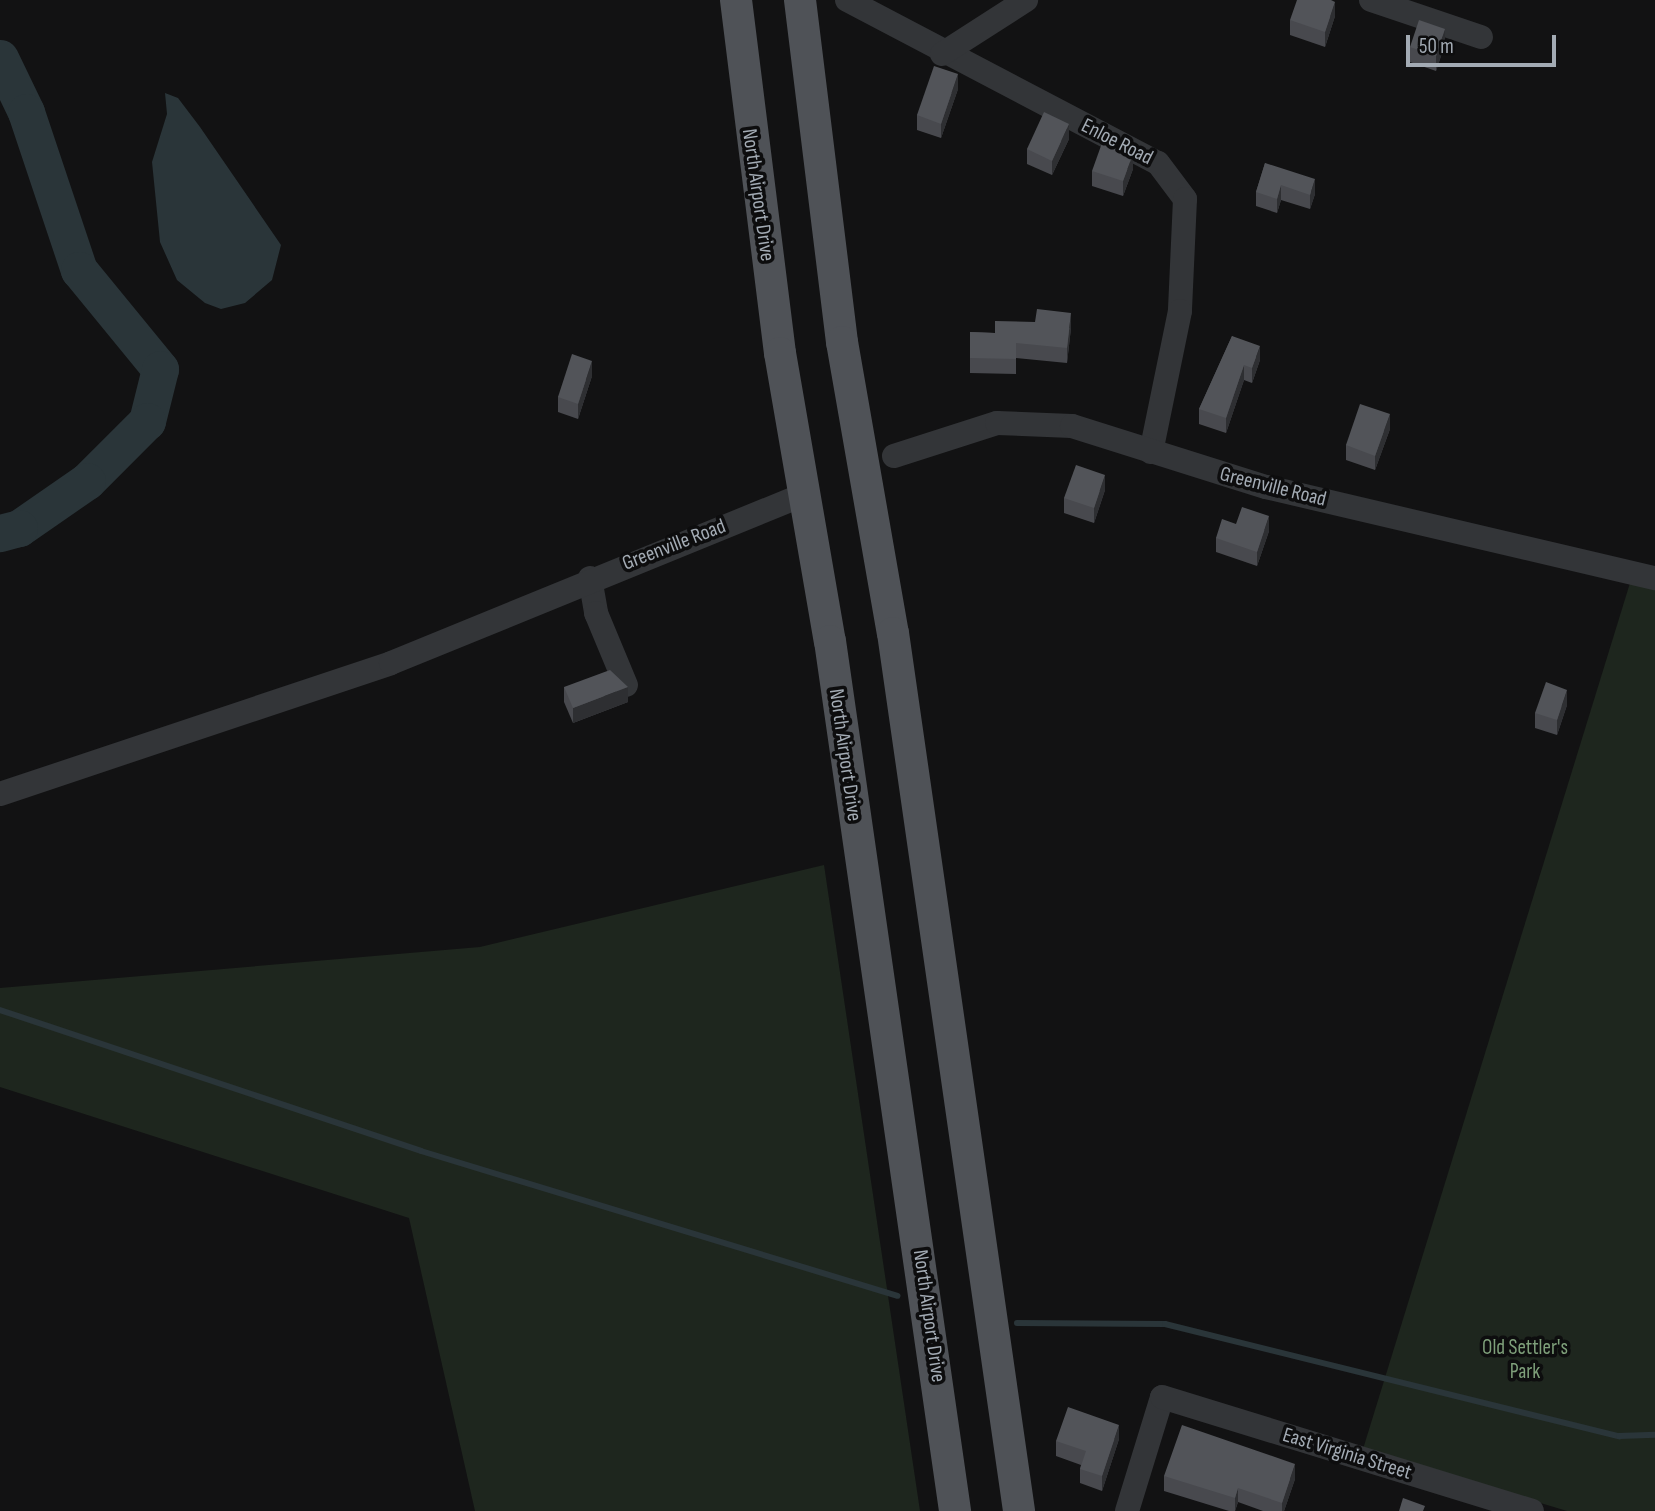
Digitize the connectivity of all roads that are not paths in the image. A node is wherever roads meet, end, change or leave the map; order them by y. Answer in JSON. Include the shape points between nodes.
{"nodes":[{"id":1,"x":736,"y":0,"type":"edge"},
{"id":2,"x":800,"y":0,"type":"edge"},
{"id":3,"x":847,"y":0,"type":"edge"},
{"id":4,"x":1026,"y":0,"type":"edge"},
{"id":5,"x":1371,"y":0,"type":"edge"},
{"id":6,"x":1481,"y":37,"type":"dead end"},
{"id":7,"x":942,"y":54,"type":"junction"},
{"id":8,"x":1151,"y":452,"type":"junction"},
{"id":9,"x":894,"y":456,"type":"dead end"},
{"id":10,"x":801,"y":496,"type":"junction"},
{"id":11,"x":590,"y":578,"type":"junction"},
{"id":12,"x":1655,"y":578,"type":"edge"},
{"id":13,"x":626,"y":685,"type":"edge"},
{"id":14,"x":0,"y":794,"type":"edge"},
{"id":15,"x":1468,"y":1502,"type":"edge"},
{"id":16,"x":956,"y":1511,"type":"edge"},
{"id":17,"x":1019,"y":1511,"type":"edge"},
{"id":18,"x":1127,"y":1511,"type":"edge"},
{"id":19,"x":1532,"y":1511,"type":"edge"}],
"edges":[{"from":1,"to":10,"type":"main road","name":"North Airport Drive","via":[[738,51]]},
{"from":2,"to":17,"type":"main road","via":[[838,316],[893,633]]},
{"from":3,"to":7,"type":"street","name":"Enloe Road"},
{"from":4,"to":7,"type":"street"},
{"from":5,"to":6,"type":"street"},
{"from":7,"to":8,"type":"street","name":"Enloe Road","via":[[1158,163],[1185,199],[1180,311]]},
{"from":8,"to":9,"type":"street","name":"Greenville Road","via":[[1072,426],[1020,422],[981,427]]},
{"from":8,"to":12,"type":"street","name":"Greenville Road","via":[[1266,486]]},
{"from":10,"to":11,"type":"street","name":"Greenville Road"},
{"from":10,"to":16,"type":"main road","name":"North Airport Drive","via":[[830,641]]},
{"from":11,"to":13,"type":"street","via":[[596,613]]},
{"from":11,"to":14,"type":"street","name":"Greenville Road","via":[[391,663]]},
{"from":15,"to":18,"type":"street","name":"East Virginia Street","via":[[1162,1397]]},
{"from":15,"to":19,"type":"street","name":"East Virginia Street"}]}
